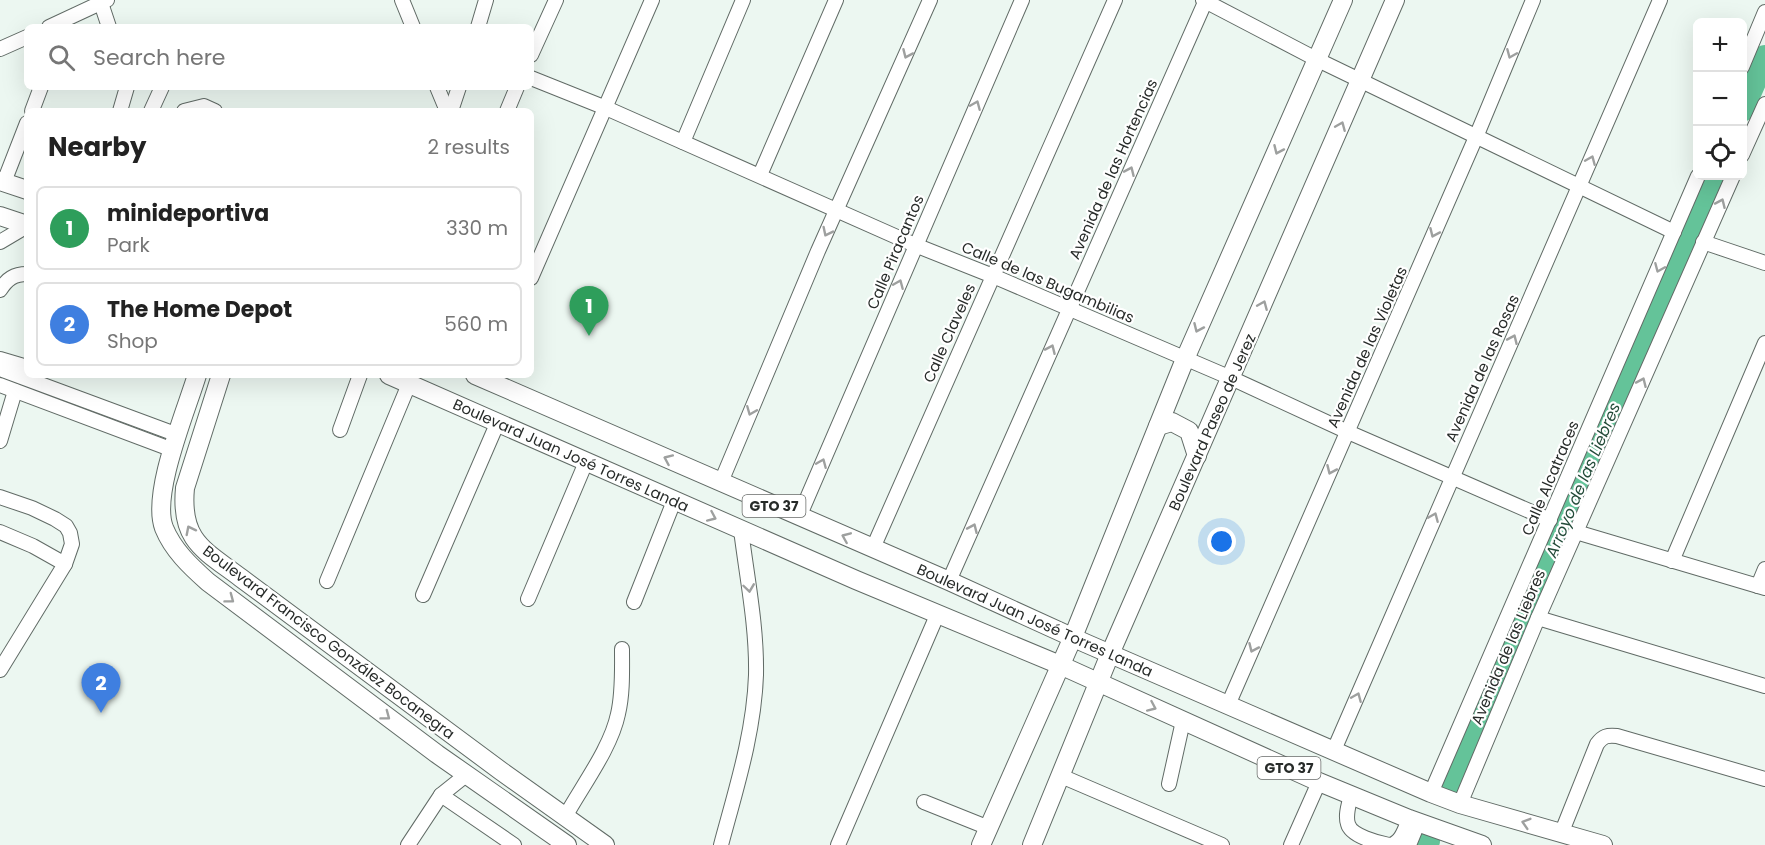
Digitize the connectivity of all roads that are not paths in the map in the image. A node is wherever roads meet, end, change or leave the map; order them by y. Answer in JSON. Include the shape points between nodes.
{"nodes":[{"id":1,"x":402,"y":0,"type":"edge"},
{"id":2,"x":486,"y":0,"type":"edge"},
{"id":3,"x":556,"y":0,"type":"edge"},
{"id":4,"x":652,"y":0,"type":"edge"},
{"id":5,"x":743,"y":0,"type":"edge"},
{"id":6,"x":836,"y":0,"type":"edge"},
{"id":7,"x":930,"y":0,"type":"edge"},
{"id":8,"x":1022,"y":0,"type":"edge"},
{"id":9,"x":1115,"y":0,"type":"edge"},
{"id":10,"x":1205,"y":0,"type":"edge"},
{"id":11,"x":1343,"y":0,"type":"edge"},
{"id":12,"x":1395,"y":0,"type":"edge"},
{"id":13,"x":1533,"y":0,"type":"edge"},
{"id":14,"x":1660,"y":0,"type":"edge"},
{"id":15,"x":104,"y":1,"type":"edge"},
{"id":16,"x":1765,"y":12,"type":"edge"},
{"id":17,"x":55,"y":24,"type":"edge"},
{"id":18,"x":108,"y":24,"type":"edge"},
{"id":19,"x":412,"y":24,"type":"edge"},
{"id":20,"x":479,"y":24,"type":"edge"},
{"id":21,"x":24,"y":38,"type":"edge"},
{"id":22,"x":534,"y":48,"type":"edge"},
{"id":23,"x":0,"y":49,"type":"edge"},
{"id":24,"x":1747,"y":57,"type":"edge"},
{"id":25,"x":1318,"y":60,"type":"junction"},
{"id":26,"x":534,"y":79,"type":"edge"},
{"id":27,"x":1361,"y":81,"type":"junction"},
{"id":28,"x":40,"y":90,"type":"edge"},
{"id":29,"x":126,"y":90,"type":"edge"},
{"id":30,"x":161,"y":90,"type":"edge"},
{"id":31,"x":438,"y":90,"type":"edge"},
{"id":32,"x":458,"y":90,"type":"edge"},
{"id":33,"x":516,"y":90,"type":"edge"},
{"id":34,"x":1765,"y":104,"type":"edge"},
{"id":35,"x":37,"y":108,"type":"edge"},
{"id":36,"x":121,"y":108,"type":"edge"},
{"id":37,"x":152,"y":108,"type":"edge"},
{"id":38,"x":448,"y":108,"type":"edge"},
{"id":39,"x":450,"y":108,"type":"edge"},
{"id":40,"x":508,"y":108,"type":"edge"},
{"id":41,"x":606,"y":108,"type":"junction"},
{"id":42,"x":24,"y":130,"type":"edge"},
{"id":43,"x":1476,"y":137,"type":"junction"},
{"id":44,"x":683,"y":142,"type":"junction"},
{"id":45,"x":1747,"y":146,"type":"edge"},
{"id":46,"x":760,"y":176,"type":"junction"},
{"id":47,"x":1696,"y":180,"type":"edge"},
{"id":48,"x":1731,"y":180,"type":"edge"},
{"id":49,"x":2,"y":181,"type":"edge"},
{"id":50,"x":1580,"y":188,"type":"junction"},
{"id":51,"x":24,"y":189,"type":"edge"},
{"id":52,"x":838,"y":211,"type":"junction"},
{"id":53,"x":0,"y":216,"type":"edge"},
{"id":54,"x":24,"y":224,"type":"edge"},
{"id":55,"x":24,"y":227,"type":"edge"},
{"id":56,"x":1674,"y":232,"type":"junction"},
{"id":57,"x":0,"y":242,"type":"edge"},
{"id":58,"x":1703,"y":242,"type":"junction"},
{"id":59,"x":915,"y":245,"type":"junction"},
{"id":60,"x":1765,"y":263,"type":"edge"},
{"id":61,"x":534,"y":271,"type":"edge"},
{"id":62,"x":24,"y":274,"type":"edge"},
{"id":63,"x":993,"y":276,"type":"junction"},
{"id":64,"x":0,"y":290,"type":"edge"},
{"id":65,"x":1069,"y":309,"type":"junction"},
{"id":66,"x":1765,"y":343,"type":"edge"},
{"id":67,"x":0,"y":359,"type":"edge"},
{"id":68,"x":1185,"y":359,"type":"junction"},
{"id":69,"x":24,"y":366,"type":"edge"},
{"id":70,"x":0,"y":369,"type":"edge"},
{"id":71,"x":24,"y":378,"type":"edge"},
{"id":72,"x":25,"y":378,"type":"edge"},
{"id":73,"x":196,"y":378,"type":"edge"},
{"id":74,"x":220,"y":378,"type":"edge"},
{"id":75,"x":359,"y":378,"type":"edge"},
{"id":76,"x":396,"y":378,"type":"edge"},
{"id":77,"x":487,"y":378,"type":"edge"},
{"id":78,"x":1232,"y":378,"type":"junction"},
{"id":79,"x":409,"y":384,"type":"junction"},
{"id":80,"x":0,"y":386,"type":"edge"},
{"id":81,"x":15,"y":391,"type":"junction"},
{"id":82,"x":78,"y":397,"type":"junction"},
{"id":83,"x":74,"y":413,"type":"junction"},
{"id":84,"x":146,"y":423,"type":"junction"},
{"id":85,"x":497,"y":424,"type":"junction"},
{"id":86,"x":1158,"y":426,"type":"junction"},
{"id":87,"x":340,"y":430,"type":"dead end"},
{"id":88,"x":1348,"y":432,"type":"junction"},
{"id":89,"x":141,"y":438,"type":"junction"},
{"id":90,"x":0,"y":441,"type":"edge"},
{"id":91,"x":176,"y":442,"type":"junction"},
{"id":92,"x":1197,"y":456,"type":"junction"},
{"id":93,"x":586,"y":462,"type":"junction"},
{"id":94,"x":1451,"y":477,"type":"junction"},
{"id":95,"x":721,"y":482,"type":"junction"},
{"id":96,"x":0,"y":497,"type":"edge"},
{"id":97,"x":674,"y":501,"type":"junction"},
{"id":98,"x":799,"y":517,"type":"junction"},
{"id":99,"x":1550,"y":520,"type":"junction"},
{"id":100,"x":741,"y":530,"type":"junction"},
{"id":101,"x":0,"y":532,"type":"edge"},
{"id":102,"x":1576,"y":532,"type":"junction"},
{"id":103,"x":873,"y":548,"type":"junction"},
{"id":104,"x":1672,"y":561,"type":"junction"},
{"id":105,"x":65,"y":564,"type":"junction"},
{"id":106,"x":1765,"y":569,"type":"edge"},
{"id":107,"x":327,"y":581,"type":"dead end"},
{"id":108,"x":949,"y":581,"type":"junction"},
{"id":109,"x":1761,"y":587,"type":"edge"},
{"id":110,"x":423,"y":595,"type":"dead end"},
{"id":111,"x":528,"y":599,"type":"dead end"},
{"id":112,"x":634,"y":602,"type":"dead end"},
{"id":113,"x":938,"y":613,"type":"junction"},
{"id":114,"x":1538,"y":618,"type":"junction"},
{"id":115,"x":1073,"y":637,"type":"junction"},
{"id":116,"x":622,"y":649,"type":"dead end"},
{"id":117,"x":1110,"y":654,"type":"junction"},
{"id":118,"x":1060,"y":665,"type":"junction"},
{"id":119,"x":0,"y":670,"type":"edge"},
{"id":120,"x":1098,"y":683,"type":"junction"},
{"id":121,"x":1765,"y":686,"type":"edge"},
{"id":122,"x":1228,"y":705,"type":"junction"},
{"id":123,"x":1183,"y":721,"type":"junction"},
{"id":124,"x":1334,"y":750,"type":"junction"},
{"id":125,"x":501,"y":771,"type":"junction"},
{"id":126,"x":466,"y":775,"type":"junction"},
{"id":127,"x":1061,"y":776,"type":"junction"},
{"id":128,"x":1765,"y":779,"type":"edge"},
{"id":129,"x":1319,"y":782,"type":"junction"},
{"id":130,"x":1169,"y":784,"type":"dead end"},
{"id":131,"x":1431,"y":793,"type":"junction"},
{"id":132,"x":441,"y":795,"type":"junction"},
{"id":133,"x":1351,"y":795,"type":"junction"},
{"id":134,"x":924,"y":802,"type":"dead end"},
{"id":135,"x":1460,"y":804,"type":"junction"},
{"id":136,"x":565,"y":817,"type":"junction"},
{"id":137,"x":1414,"y":821,"type":"junction"},
{"id":138,"x":1562,"y":834,"type":"junction"},
{"id":139,"x":985,"y":837,"type":"edge"},
{"id":140,"x":1442,"y":838,"type":"edge"},
{"id":141,"x":558,"y":843,"type":"edge"},
{"id":142,"x":408,"y":845,"type":"edge"},
{"id":143,"x":514,"y":845,"type":"edge"},
{"id":144,"x":605,"y":845,"type":"edge"},
{"id":145,"x":721,"y":845,"type":"edge"},
{"id":146,"x":838,"y":845,"type":"edge"},
{"id":147,"x":1032,"y":845,"type":"edge"},
{"id":148,"x":1222,"y":845,"type":"edge"},
{"id":149,"x":1291,"y":845,"type":"edge"},
{"id":150,"x":1390,"y":845,"type":"edge"},
{"id":151,"x":1409,"y":845,"type":"edge"},
{"id":152,"x":1482,"y":845,"type":"edge"},
{"id":153,"x":1603,"y":845,"type":"edge"}],
"edges":[{"from":1,"to":19,"type":"street"},
{"from":2,"to":20,"type":"street"},
{"from":3,"to":22,"type":"street"},
{"from":4,"to":41,"type":"street"},
{"from":5,"to":44,"type":"street"},
{"from":6,"to":46,"type":"street"},
{"from":7,"to":52,"type":"street","one_way":true},
{"from":59,"to":8,"type":"street","name":"Calle Piracantos","one_way":true},
{"from":9,"to":63,"type":"street","name":"Calle Claveles"},
{"from":10,"to":25,"type":"street"},
{"from":65,"to":10,"type":"street","name":"Avenida de las Hortencias","one_way":true},
{"from":11,"to":25,"type":"main road"},
{"from":12,"to":27,"type":"main road","name":"Boulevard Paseo de Jerez"},
{"from":13,"to":43,"type":"street","name":"Avenida de las Violetas","one_way":true},
{"from":50,"to":14,"type":"street","name":"Avenida de las Rosas","one_way":true},
{"from":15,"to":17,"type":"street"},
{"from":15,"to":18,"type":"street"},
{"from":16,"to":24,"type":"street"},
{"from":21,"to":23,"type":"street"},
{"from":25,"to":27,"type":"street"},
{"from":25,"to":68,"type":"main road","one_way":true},
{"from":26,"to":41,"type":"street","name":"Calle de las Bugambilias"},
{"from":27,"to":43,"type":"street"},
{"from":78,"to":27,"type":"main road","name":"Boulevard Paseo de Jerez","one_way":true},
{"from":28,"to":35,"type":"street"},
{"from":29,"to":36,"type":"street"},
{"from":30,"to":37,"type":"street"},
{"from":31,"to":38,"type":"street"},
{"from":32,"to":39,"type":"street"},
{"from":33,"to":40,"type":"street"},
{"from":34,"to":45,"type":"street"},
{"from":41,"to":44,"type":"street","name":"Calle de las Bugambilias"},
{"from":41,"to":61,"type":"street"},
{"from":42,"to":49,"type":"street"},
{"from":43,"to":50,"type":"street"},
{"from":43,"to":88,"type":"street","name":"Avenida de las Violetas","one_way":true},
{"from":44,"to":46,"type":"street","name":"Calle de las Bugambilias"},
{"from":46,"to":52,"type":"street","name":"Calle de las Bugambilias"},
{"from":47,"to":56,"type":"street","name":"Calle Alcatraces"},
{"from":58,"to":48,"type":"street","name":"Avenida de las Liebres","one_way":true},
{"from":49,"to":51,"type":"main road"},
{"from":50,"to":56,"type":"street"},
{"from":94,"to":50,"type":"street","name":"Avenida de las Rosas","one_way":true},
{"from":52,"to":59,"type":"street","name":"Calle de las Bugambilias"},
{"from":52,"to":95,"type":"street","one_way":true},
{"from":53,"to":54,"type":"main road"},
{"from":55,"to":57,"type":"street"},
{"from":56,"to":99,"type":"street","name":"Calle Alcatraces","one_way":true},
{"from":58,"to":60,"type":"street"},
{"from":102,"to":58,"type":"street","name":"Avenida de las Liebres","one_way":true},
{"from":59,"to":63,"type":"street","name":"Calle de las Bugambilias"},
{"from":98,"to":59,"type":"street","name":"Calle Piracantos","one_way":true},
{"from":62,"to":64,"type":"street","via":[[13,276]]},
{"from":63,"to":65,"type":"street","name":"Calle de las Bugambilias"},
{"from":63,"to":103,"type":"street","name":"Calle Claveles"},
{"from":65,"to":68,"type":"street","name":"Calle de las Bugambilias"},
{"from":108,"to":65,"type":"street","name":"Avenida de las Hortencias","one_way":true},
{"from":66,"to":104,"type":"street"},
{"from":67,"to":69,"type":"street"},
{"from":68,"to":78,"type":"street","name":"Calle de las Bugambilias"},
{"from":68,"to":86,"type":"main road"},
{"from":70,"to":71,"type":"street"},
{"from":72,"to":82,"type":"street"},
{"from":73,"to":91,"type":"main road","name":"Boulevard Francisco González Bocanegra"},
{"from":125,"to":74,"type":"main road","name":"Boulevard Francisco González Bocanegra","one_way":true,"via":[[241,578],[191,536],[183,506],[185,488]]},
{"from":75,"to":87,"type":"street"},
{"from":76,"to":79,"type":"main road","name":"Boulevard Juan José Torres Landa","number":"GTO 37"},
{"from":95,"to":77,"type":"main road","name":"Boulevard Juan José Torres Landa","number":"GTO 37","one_way":true},
{"from":78,"to":88,"type":"street","name":"Calle de las Bugambilias"},
{"from":78,"to":92,"type":"main road","name":"Boulevard Paseo de Jerez"},
{"from":79,"to":85,"type":"main road","name":"Boulevard Juan José Torres Landa","number":"GTO 37"},
{"from":79,"to":107,"type":"street"},
{"from":80,"to":81,"type":"street"},
{"from":81,"to":83,"type":"street"},
{"from":81,"to":90,"type":"street"},
{"from":82,"to":83,"type":"street"},
{"from":82,"to":84,"type":"street"},
{"from":83,"to":89,"type":"street"},
{"from":84,"to":89,"type":"street"},
{"from":84,"to":91,"type":"street"},
{"from":85,"to":93,"type":"main road","name":"Boulevard Juan José Torres Landa","number":"GTO 37"},
{"from":85,"to":110,"type":"street"},
{"from":86,"to":92,"type":"main road","via":[[1172,422],[1190,431]]},
{"from":86,"to":115,"type":"main road"},
{"from":88,"to":94,"type":"street","name":"Calle de las Bugambilias"},
{"from":88,"to":122,"type":"street","name":"Avenida de las Violetas","one_way":true},
{"from":89,"to":91,"type":"street"},
{"from":91,"to":126,"type":"main road","name":"Boulevard Francisco González Bocanegra","one_way":true,"via":[[160,502],[163,526],[186,562],[207,582]]},
{"from":92,"to":117,"type":"main road","name":"Boulevard Paseo de Jerez"},
{"from":93,"to":97,"type":"main road","name":"Boulevard Juan José Torres Landa","number":"GTO 37"},
{"from":93,"to":111,"type":"street"},
{"from":94,"to":99,"type":"street","name":"Calle de las Bugambilias"},
{"from":124,"to":94,"type":"street","name":"Avenida de las Rosas","one_way":true},
{"from":95,"to":98,"type":"main road","name":"Boulevard Juan José Torres Landa","number":"GTO 37"},
{"from":96,"to":105,"type":"street","via":[[66,526],[72,544]]},
{"from":97,"to":100,"type":"main road","name":"Boulevard Juan José Torres Landa","number":"GTO 37","one_way":true},
{"from":97,"to":112,"type":"street"},
{"from":103,"to":98,"type":"main road","name":"Boulevard Juan José Torres Landa","number":"GTO 37","one_way":true},
{"from":99,"to":131,"type":"street","name":"Calle Alcatraces"},
{"from":100,"to":113,"type":"main road","name":"Boulevard Juan José Torres Landa","number":"GTO 37"},
{"from":100,"to":145,"type":"street","one_way":true,"via":[[755,640],[755,700]]},
{"from":101,"to":105,"type":"street"},
{"from":102,"to":104,"type":"street"},
{"from":102,"to":114,"type":"street","name":"Avenida de las Liebres"},
{"from":103,"to":108,"type":"main road","name":"Boulevard Juan José Torres Landa","number":"GTO 37"},
{"from":104,"to":109,"type":"street"},
{"from":105,"to":119,"type":"street"},
{"from":106,"to":109,"type":"street"},
{"from":108,"to":115,"type":"main road","name":"Boulevard Juan José Torres Landa","number":"GTO 37"},
{"from":113,"to":118,"type":"main road","name":"Boulevard Juan José Torres Landa","number":"GTO 37"},
{"from":113,"to":146,"type":"street"},
{"from":114,"to":121,"type":"street"},
{"from":114,"to":135,"type":"street","name":"Avenida de las Liebres"},
{"from":115,"to":117,"type":"main road","name":"Boulevard Juan José Torres Landa","number":"GTO 37"},
{"from":115,"to":118,"type":"main road"},
{"from":116,"to":136,"type":"street","via":[[622,686],[613,732]]},
{"from":117,"to":120,"type":"main road","name":"Boulevard Paseo de Jerez"},
{"from":117,"to":122,"type":"main road","name":"Boulevard Juan José Torres Landa","number":"GTO 37"},
{"from":118,"to":120,"type":"main road","name":"Boulevard Juan José Torres Landa","number":"GTO 37"},
{"from":118,"to":139,"type":"main road"},
{"from":120,"to":123,"type":"main road","name":"Boulevard Juan José Torres Landa","number":"GTO 37","one_way":true},
{"from":120,"to":127,"type":"main road","name":"Boulevard Paseo de Jerez"},
{"from":122,"to":124,"type":"main road","name":"Boulevard Juan José Torres Landa","number":"GTO 37"},
{"from":123,"to":129,"type":"main road","name":"Boulevard Juan José Torres Landa","number":"GTO 37"},
{"from":123,"to":130,"type":"street"},
{"from":124,"to":131,"type":"main road","name":"Boulevard Juan José Torres Landa","number":"GTO 37"},
{"from":125,"to":126,"type":"main road","via":[[480,766]]},
{"from":125,"to":136,"type":"main road","name":"Boulevard Francisco González Bocanegra"},
{"from":126,"to":132,"type":"street"},
{"from":126,"to":141,"type":"main road","name":"Boulevard Francisco González Bocanegra"},
{"from":127,"to":147,"type":"main road","name":"Boulevard Paseo de Jerez"},
{"from":127,"to":148,"type":"street"},
{"from":128,"to":138,"type":"street","via":[[1607,735],[1597,744]]},
{"from":129,"to":133,"type":"main road","name":"Boulevard Juan José Torres Landa","number":"GTO 37"},
{"from":129,"to":149,"type":"street"},
{"from":131,"to":135,"type":"main road","name":"Boulevard Juan José Torres Landa","number":"GTO 37"},
{"from":132,"to":142,"type":"street"},
{"from":132,"to":143,"type":"street"},
{"from":133,"to":137,"type":"main road","name":"Boulevard Juan José Torres Landa","number":"GTO 37"},
{"from":133,"to":150,"type":"street","via":[[1349,828]]},
{"from":134,"to":139,"type":"street"},
{"from":138,"to":135,"type":"main road","name":"Boulevard Juan José Torres Landa","number":"GTO 37","one_way":true},
{"from":136,"to":144,"type":"main road","name":"Boulevard Francisco González Bocanegra"},
{"from":137,"to":140,"type":"main road","name":"Boulevard Juan José Torres Landa","number":"GTO 37"},
{"from":137,"to":150,"type":"street"},
{"from":137,"to":151,"type":"street"},
{"from":138,"to":153,"type":"main road","name":"Boulevard Juan José Torres Landa","number":"GTO 37"},
{"from":140,"to":152,"type":"main road","name":"Boulevard Juan José Torres Landa","number":"GTO 37"}]}
